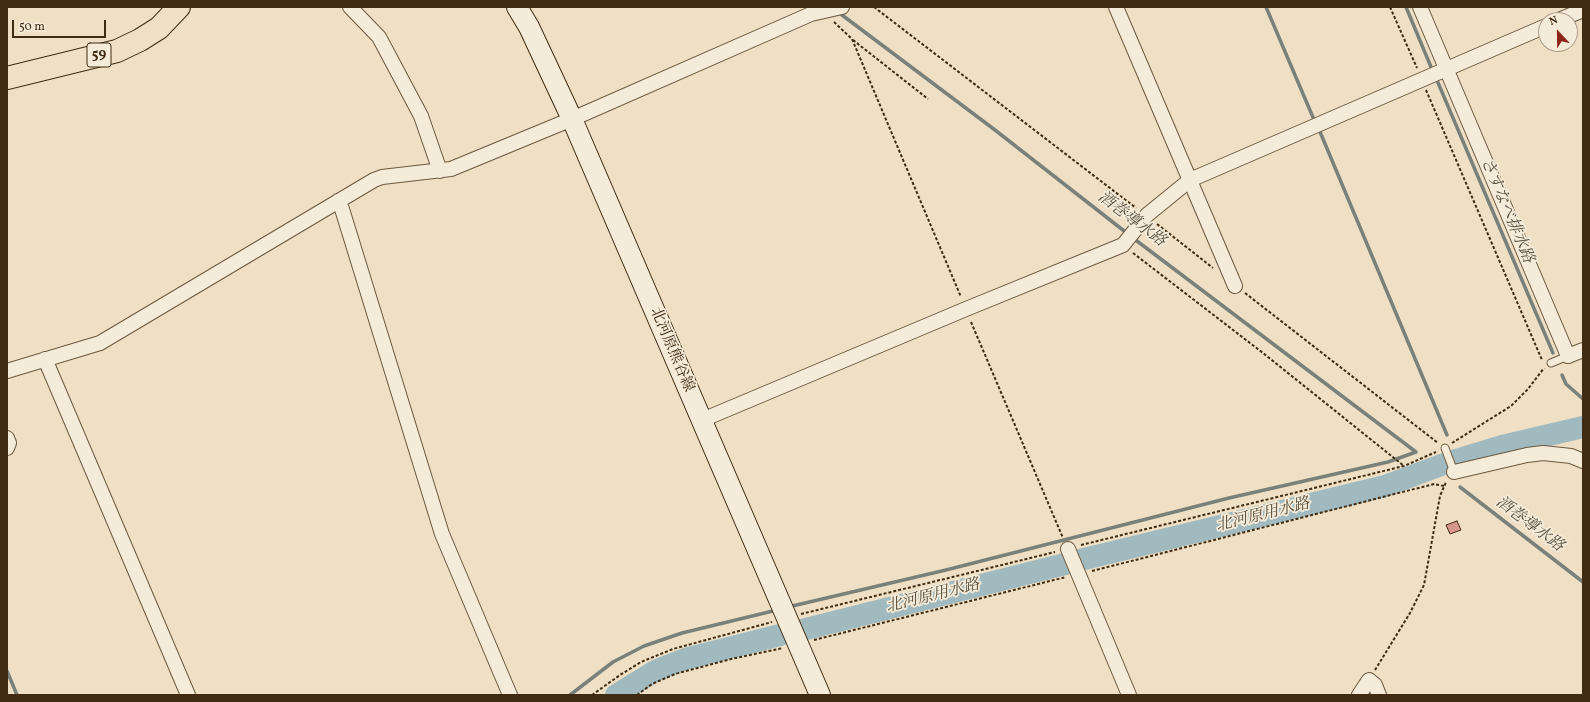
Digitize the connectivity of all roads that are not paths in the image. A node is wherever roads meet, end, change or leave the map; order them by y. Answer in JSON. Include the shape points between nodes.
{"nodes":[{"id":1,"x":179,"y":7,"type":"edge"},
{"id":2,"x":350,"y":7,"type":"edge"},
{"id":3,"x":516,"y":7,"type":"edge"},
{"id":4,"x":842,"y":7,"type":"edge"},
{"id":5,"x":1116,"y":7,"type":"edge"},
{"id":6,"x":1420,"y":7,"type":"edge"},
{"id":7,"x":1538,"y":29,"type":"edge"},
{"id":8,"x":1447,"y":68,"type":"junction"},
{"id":9,"x":7,"y":78,"type":"edge"},
{"id":10,"x":572,"y":119,"type":"junction"},
{"id":11,"x":440,"y":171,"type":"junction"},
{"id":12,"x":1190,"y":180,"type":"junction"},
{"id":13,"x":338,"y":201,"type":"junction"},
{"id":14,"x":1235,"y":286,"type":"road end"},
{"id":15,"x":1583,"y":350,"type":"edge"},
{"id":16,"x":1568,"y":356,"type":"junction"},
{"id":17,"x":45,"y":360,"type":"junction"},
{"id":18,"x":1548,"y":365,"type":"road end"},
{"id":19,"x":7,"y":371,"type":"edge"},
{"id":20,"x":702,"y":420,"type":"junction"},
{"id":21,"x":7,"y":438,"type":"edge"},
{"id":22,"x":7,"y":448,"type":"edge"},
{"id":23,"x":1445,"y":448,"type":"road end"},
{"id":24,"x":1583,"y":461,"type":"edge"},
{"id":25,"x":1454,"y":472,"type":"joint"},
{"id":26,"x":1068,"y":548,"type":"road end"},
{"id":27,"x":188,"y":695,"type":"edge"},
{"id":28,"x":510,"y":695,"type":"edge"},
{"id":29,"x":820,"y":695,"type":"edge"},
{"id":30,"x":1129,"y":695,"type":"edge"},
{"id":31,"x":1359,"y":695,"type":"edge"},
{"id":32,"x":1379,"y":695,"type":"edge"}],
"edges":[{"from":1,"to":9,"type":"main road","number":"59","via":[[159,28],[117,51]]},
{"from":2,"to":11,"type":"street","via":[[379,37],[421,116]]},
{"from":3,"to":10,"type":"main road","name":"北河原熊谷線","via":[[529,27]]},
{"from":4,"to":10,"type":"street","via":[[811,14]]},
{"from":5,"to":12,"type":"street"},
{"from":6,"to":8,"type":"street"},
{"from":7,"to":8,"type":"street"},
{"from":8,"to":12,"type":"street"},
{"from":8,"to":16,"type":"street"},
{"from":10,"to":11,"type":"street","via":[[451,169]]},
{"from":10,"to":20,"type":"main road","name":"北河原熊谷線"},
{"from":11,"to":13,"type":"street","via":[[382,177]]},
{"from":12,"to":14,"type":"street"},
{"from":12,"to":20,"type":"street","via":[[1147,216],[1123,245]]},
{"from":13,"to":17,"type":"street","via":[[115,335],[100,343]]},
{"from":13,"to":28,"type":"street","via":[[442,534]]},
{"from":15,"to":16,"type":"street"},
{"from":16,"to":18,"type":"lane"},
{"from":17,"to":19,"type":"street"},
{"from":17,"to":27,"type":"street"},
{"from":20,"to":29,"type":"main road","name":"北河原熊谷線"},
{"from":21,"to":22,"type":"street"},
{"from":23,"to":25,"type":"lane"},
{"from":24,"to":25,"type":"street","via":[[1571,456],[1543,453]]},
{"from":26,"to":30,"type":"street"},
{"from":31,"to":32,"type":"street","via":[[1370,680]]}]}
